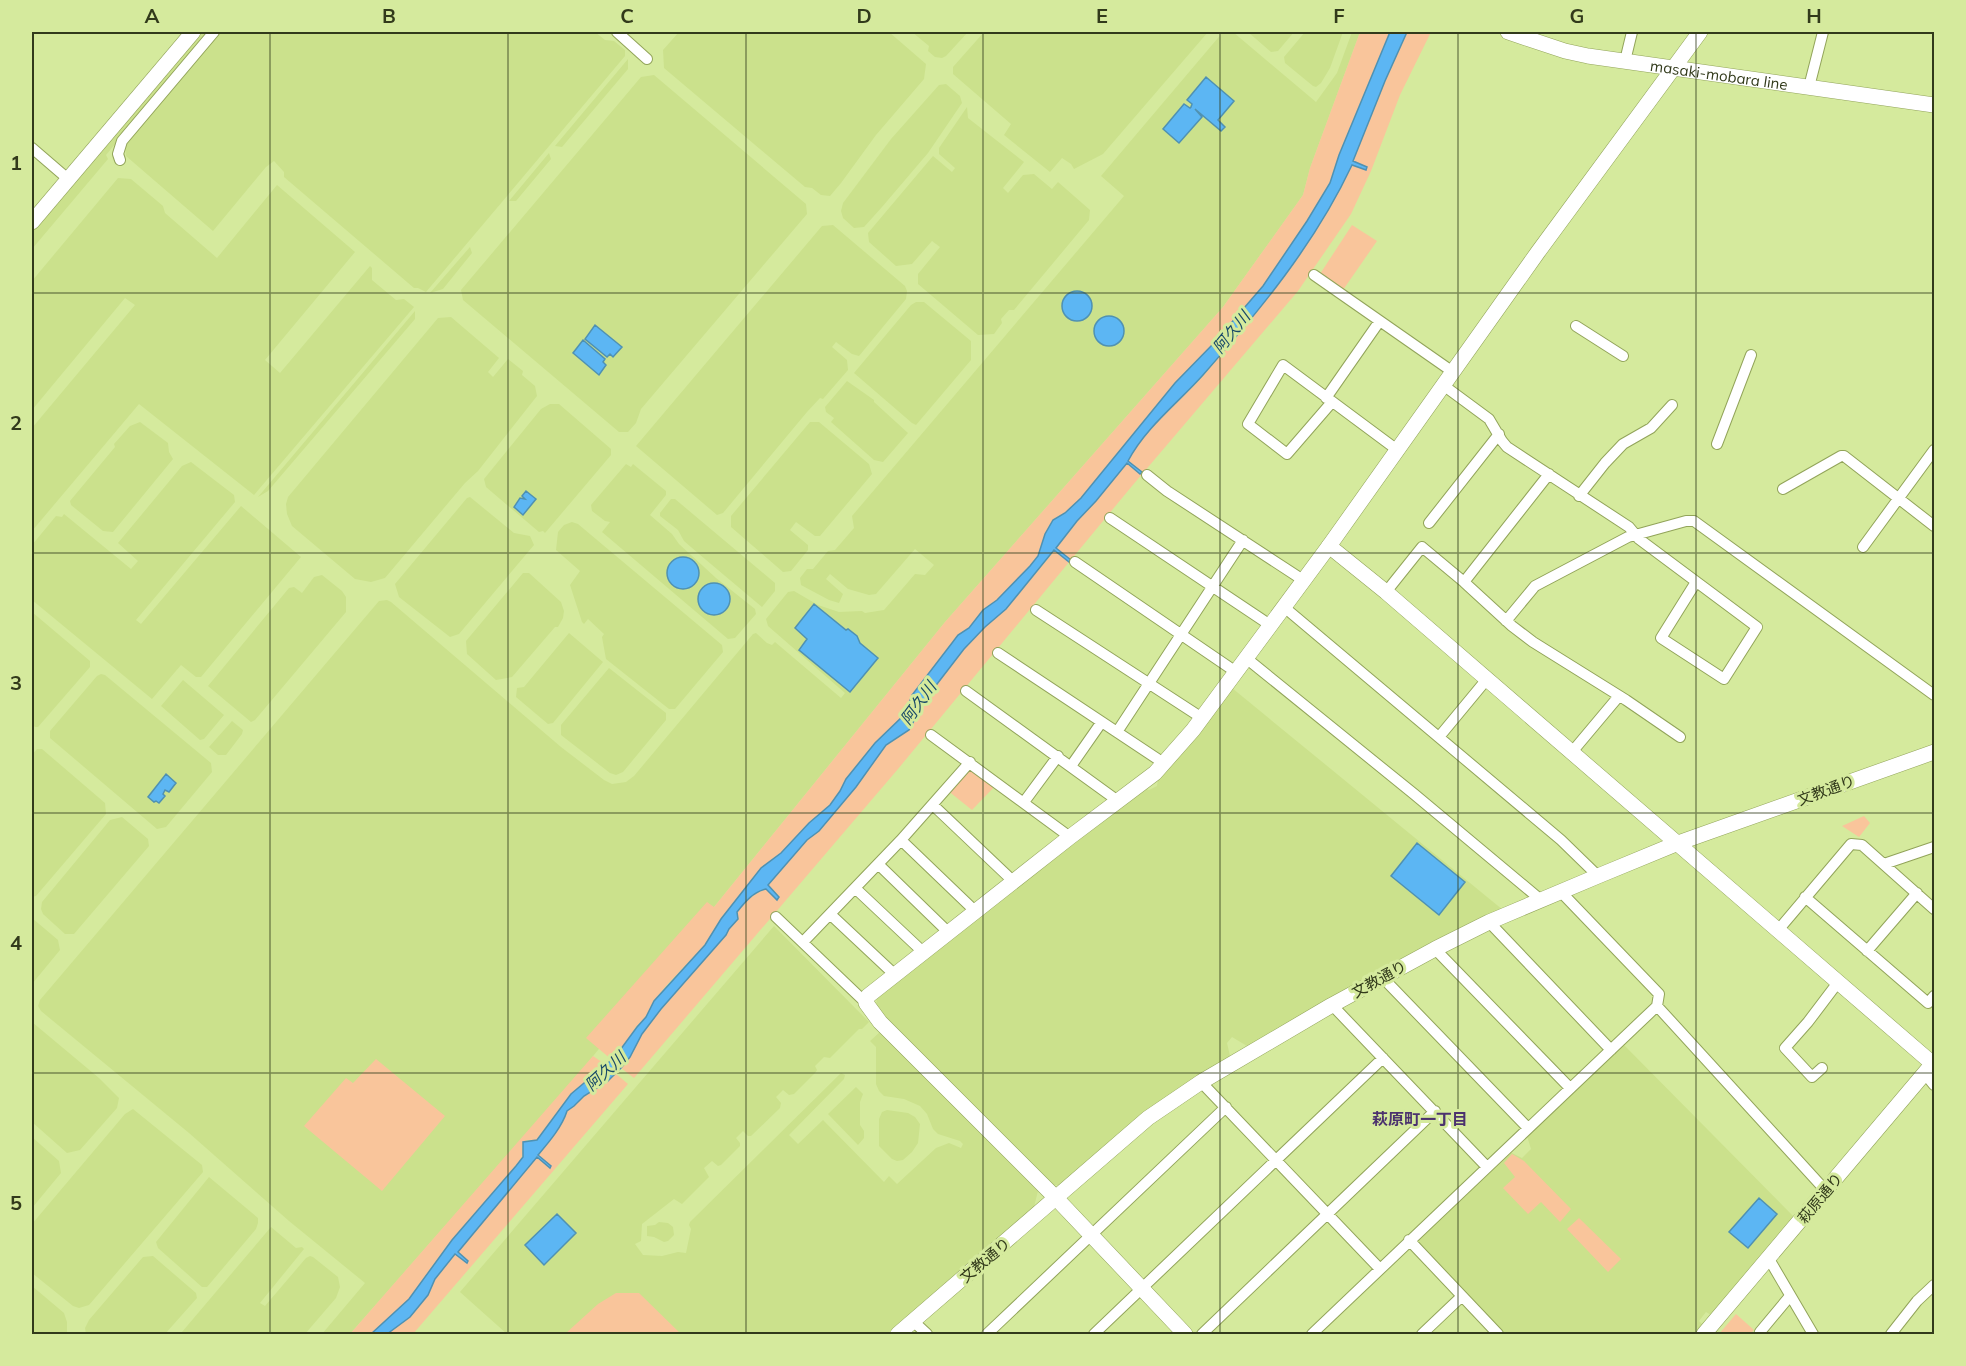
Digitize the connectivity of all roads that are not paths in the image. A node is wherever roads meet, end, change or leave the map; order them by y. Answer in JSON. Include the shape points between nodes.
{"nodes":[{"id":1,"x":193,"y":32,"type":"edge"},
{"id":2,"x":214,"y":32,"type":"edge"},
{"id":3,"x":617,"y":32,"type":"edge"},
{"id":4,"x":1510,"y":32,"type":"edge"},
{"id":5,"x":1632,"y":32,"type":"edge"},
{"id":6,"x":1700,"y":32,"type":"edge"},
{"id":7,"x":1823,"y":32,"type":"edge"},
{"id":8,"x":647,"y":59,"type":"dead end"},
{"id":9,"x":1625,"y":61,"type":"junction"},
{"id":10,"x":1673,"y":69,"type":"junction"},
{"id":11,"x":1809,"y":87,"type":"junction"},
{"id":12,"x":1935,"y":105,"type":"edge"},
{"id":13,"x":32,"y":148,"type":"edge"},
{"id":14,"x":120,"y":160,"type":"dead end"},
{"id":15,"x":68,"y":179,"type":"junction"},
{"id":16,"x":32,"y":222,"type":"edge"},
{"id":17,"x":1314,"y":276,"type":"dead end"},
{"id":18,"x":1379,"y":322,"type":"junction"},
{"id":19,"x":1576,"y":326,"type":"dead end"},
{"id":20,"x":1751,"y":355,"type":"dead end"},
{"id":21,"x":1623,"y":356,"type":"dead end"},
{"id":22,"x":1453,"y":372,"type":"junction"},
{"id":23,"x":1443,"y":385,"type":"junction"},
{"id":24,"x":1329,"y":400,"type":"junction"},
{"id":25,"x":1672,"y":405,"type":"dead end"},
{"id":26,"x":1499,"y":434,"type":"junction"},
{"id":27,"x":1718,"y":444,"type":"dead end"},
{"id":28,"x":1396,"y":449,"type":"junction"},
{"id":29,"x":1935,"y":450,"type":"edge"},
{"id":30,"x":1549,"y":474,"type":"junction"},
{"id":31,"x":1146,"y":475,"type":"dead end"},
{"id":32,"x":1782,"y":489,"type":"dead end"},
{"id":33,"x":1579,"y":496,"type":"junction"},
{"id":34,"x":1899,"y":498,"type":"junction"},
{"id":35,"x":1110,"y":518,"type":"dead end"},
{"id":36,"x":1429,"y":523,"type":"dead end"},
{"id":37,"x":1935,"y":526,"type":"edge"},
{"id":38,"x":1635,"y":535,"type":"junction"},
{"id":39,"x":1243,"y":540,"type":"junction"},
{"id":40,"x":1329,"y":546,"type":"junction"},
{"id":41,"x":1863,"y":547,"type":"dead end"},
{"id":42,"x":1075,"y":562,"type":"dead end"},
{"id":43,"x":1304,"y":580,"type":"junction"},
{"id":44,"x":1464,"y":582,"type":"junction"},
{"id":45,"x":1696,"y":582,"type":"junction"},
{"id":46,"x":1212,"y":588,"type":"junction"},
{"id":47,"x":1386,"y":592,"type":"junction"},
{"id":48,"x":1284,"y":607,"type":"junction"},
{"id":49,"x":1036,"y":610,"type":"dead end"},
{"id":50,"x":1506,"y":621,"type":"junction"},
{"id":51,"x":1269,"y":625,"type":"junction"},
{"id":52,"x":1181,"y":635,"type":"junction"},
{"id":53,"x":998,"y":653,"type":"dead end"},
{"id":54,"x":1246,"y":658,"type":"junction"},
{"id":55,"x":1236,"y":672,"type":"junction"},
{"id":56,"x":1487,"y":679,"type":"junction"},
{"id":57,"x":1149,"y":683,"type":"junction"},
{"id":58,"x":966,"y":691,"type":"dead end"},
{"id":59,"x":1935,"y":695,"type":"edge"},
{"id":60,"x":1619,"y":696,"type":"junction"},
{"id":61,"x":1202,"y":718,"type":"junction"},
{"id":62,"x":1101,"y":723,"type":"junction"},
{"id":63,"x":1117,"y":732,"type":"junction"},
{"id":64,"x":931,"y":735,"type":"dead end"},
{"id":65,"x":1439,"y":737,"type":"junction"},
{"id":66,"x":1680,"y":737,"type":"dead end"},
{"id":67,"x":1572,"y":752,"type":"junction"},
{"id":68,"x":1935,"y":752,"type":"edge"},
{"id":69,"x":1058,"y":756,"type":"junction"},
{"id":70,"x":970,"y":762,"type":"junction"},
{"id":71,"x":1165,"y":764,"type":"junction"},
{"id":72,"x":1071,"y":766,"type":"junction"},
{"id":73,"x":1118,"y":801,"type":"junction"},
{"id":74,"x":1024,"y":802,"type":"junction"},
{"id":75,"x":933,"y":805,"type":"junction"},
{"id":76,"x":1070,"y":837,"type":"junction"},
{"id":77,"x":901,"y":840,"type":"junction"},
{"id":78,"x":1678,"y":843,"type":"junction"},
{"id":79,"x":1935,"y":847,"type":"edge"},
{"id":80,"x":878,"y":864,"type":"junction"},
{"id":81,"x":1884,"y":864,"type":"junction"},
{"id":82,"x":1598,"y":876,"type":"junction"},
{"id":83,"x":1013,"y":881,"type":"junction"},
{"id":84,"x":855,"y":888,"type":"junction"},
{"id":85,"x":1561,"y":892,"type":"junction"},
{"id":86,"x":1917,"y":893,"type":"junction"},
{"id":87,"x":1805,"y":897,"type":"junction"},
{"id":88,"x":1541,"y":900,"type":"junction"},
{"id":89,"x":1935,"y":909,"type":"edge"},
{"id":90,"x":975,"y":910,"type":"junction"},
{"id":91,"x":830,"y":914,"type":"junction"},
{"id":92,"x":776,"y":917,"type":"dead end"},
{"id":93,"x":1490,"y":922,"type":"junction"},
{"id":94,"x":1779,"y":929,"type":"junction"},
{"id":95,"x":948,"y":931,"type":"junction"},
{"id":96,"x":803,"y":942,"type":"junction"},
{"id":97,"x":1435,"y":949,"type":"junction"},
{"id":98,"x":922,"y":951,"type":"junction"},
{"id":99,"x":1867,"y":951,"type":"junction"},
{"id":100,"x":894,"y":974,"type":"junction"},
{"id":101,"x":1382,"y":977,"type":"junction"},
{"id":102,"x":1839,"y":981,"type":"junction"},
{"id":103,"x":1935,"y":996,"type":"edge"},
{"id":104,"x":866,"y":1003,"type":"junction"},
{"id":105,"x":1332,"y":1005,"type":"junction"},
{"id":106,"x":1657,"y":1006,"type":"junction"},
{"id":107,"x":1611,"y":1050,"type":"junction"},
{"id":108,"x":1383,"y":1058,"type":"junction"},
{"id":109,"x":1822,"y":1068,"type":"dead end"},
{"id":110,"x":1932,"y":1071,"type":"edge"},
{"id":111,"x":1201,"y":1082,"type":"junction"},
{"id":112,"x":1570,"y":1088,"type":"junction"},
{"id":113,"x":1226,"y":1107,"type":"junction"},
{"id":114,"x":1435,"y":1111,"type":"junction"},
{"id":115,"x":1528,"y":1128,"type":"junction"},
{"id":116,"x":1276,"y":1160,"type":"junction"},
{"id":117,"x":1487,"y":1167,"type":"junction"},
{"id":118,"x":1826,"y":1191,"type":"junction"},
{"id":119,"x":1056,"y":1198,"type":"junction"},
{"id":120,"x":1328,"y":1213,"type":"junction"},
{"id":121,"x":1091,"y":1236,"type":"junction"},
{"id":122,"x":1408,"y":1240,"type":"junction"},
{"id":123,"x":1768,"y":1259,"type":"junction"},
{"id":124,"x":1380,"y":1269,"type":"junction"},
{"id":125,"x":1935,"y":1285,"type":"edge"},
{"id":126,"x":1142,"y":1289,"type":"junction"},
{"id":127,"x":1461,"y":1296,"type":"junction"},
{"id":128,"x":1790,"y":1296,"type":"junction"},
{"id":129,"x":913,"y":1321,"type":"junction"},
{"id":130,"x":898,"y":1335,"type":"edge"},
{"id":131,"x":927,"y":1335,"type":"edge"},
{"id":132,"x":987,"y":1335,"type":"edge"},
{"id":133,"x":1094,"y":1335,"type":"edge"},
{"id":134,"x":1185,"y":1335,"type":"edge"},
{"id":135,"x":1202,"y":1335,"type":"edge"},
{"id":136,"x":1312,"y":1335,"type":"edge"},
{"id":137,"x":1422,"y":1335,"type":"edge"},
{"id":138,"x":1498,"y":1335,"type":"edge"},
{"id":139,"x":1704,"y":1335,"type":"edge"},
{"id":140,"x":1762,"y":1335,"type":"edge"},
{"id":141,"x":1813,"y":1335,"type":"edge"},
{"id":142,"x":1891,"y":1335,"type":"edge"}],
"edges":[{"from":1,"to":15,"type":"street"},
{"from":2,"to":14,"type":"street","via":[[122,141]]},
{"from":3,"to":8,"type":"street"},
{"from":4,"to":9,"type":"street","name":"masaki-mobara line","via":[[1565,51]]},
{"from":5,"to":9,"type":"street"},
{"from":6,"to":10,"type":"street"},
{"from":7,"to":11,"type":"street"},
{"from":9,"to":10,"type":"street","name":"masaki-mobara line"},
{"from":10,"to":11,"type":"street","name":"masaki-mobara line"},
{"from":10,"to":22,"type":"street"},
{"from":11,"to":12,"type":"street","name":"masaki-mobara line"},
{"from":13,"to":15,"type":"street"},
{"from":15,"to":16,"type":"street"},
{"from":17,"to":18,"type":"street"},
{"from":18,"to":22,"type":"street"},
{"from":18,"to":24,"type":"street"},
{"from":19,"to":21,"type":"street"},
{"from":20,"to":27,"type":"street"},
{"from":22,"to":23,"type":"street"},
{"from":23,"to":26,"type":"street","via":[[1489,419]]},
{"from":23,"to":28,"type":"street"},
{"from":24,"to":24,"type":"street","via":[[1283,365],[1248,424],[1287,454]]},
{"from":24,"to":28,"type":"street"},
{"from":25,"to":33,"type":"street","via":[[1651,428],[1623,444]]},
{"from":26,"to":30,"type":"street","via":[[1507,447]]},
{"from":26,"to":36,"type":"street"},
{"from":28,"to":40,"type":"street"},
{"from":29,"to":34,"type":"street"},
{"from":30,"to":33,"type":"street"},
{"from":30,"to":44,"type":"street"},
{"from":31,"to":39,"type":"street"},
{"from":32,"to":34,"type":"street","via":[[1844,456]]},
{"from":33,"to":38,"type":"street","via":[[1629,527]]},
{"from":34,"to":37,"type":"street"},
{"from":34,"to":41,"type":"street"},
{"from":35,"to":46,"type":"street"},
{"from":38,"to":45,"type":"street"},
{"from":38,"to":50,"type":"street","via":[[1535,586]]},
{"from":38,"to":59,"type":"street","via":[[1686,521],[1697,523]]},
{"from":39,"to":43,"type":"street"},
{"from":39,"to":46,"type":"street"},
{"from":40,"to":43,"type":"street"},
{"from":40,"to":47,"type":"street"},
{"from":42,"to":52,"type":"street"},
{"from":43,"to":48,"type":"street"},
{"from":44,"to":47,"type":"street","via":[[1422,547]]},
{"from":44,"to":50,"type":"street"},
{"from":45,"to":45,"type":"street","via":[[1756,627],[1724,679],[1661,638]]},
{"from":46,"to":51,"type":"street"},
{"from":46,"to":52,"type":"street"},
{"from":47,"to":56,"type":"street"},
{"from":48,"to":51,"type":"street"},
{"from":48,"to":65,"type":"street"},
{"from":49,"to":57,"type":"street"},
{"from":50,"to":60,"type":"street"},
{"from":51,"to":54,"type":"street"},
{"from":52,"to":55,"type":"street"},
{"from":52,"to":57,"type":"street"},
{"from":53,"to":62,"type":"street"},
{"from":54,"to":55,"type":"street"},
{"from":54,"to":88,"type":"street"},
{"from":55,"to":61,"type":"street"},
{"from":56,"to":65,"type":"street"},
{"from":56,"to":67,"type":"street"},
{"from":57,"to":61,"type":"street"},
{"from":57,"to":63,"type":"street"},
{"from":58,"to":69,"type":"street"},
{"from":60,"to":66,"type":"street"},
{"from":60,"to":67,"type":"street"},
{"from":61,"to":71,"type":"street"},
{"from":62,"to":63,"type":"street"},
{"from":62,"to":72,"type":"street"},
{"from":63,"to":71,"type":"street"},
{"from":64,"to":70,"type":"street"},
{"from":65,"to":82,"type":"street"},
{"from":67,"to":78,"type":"street"},
{"from":68,"to":78,"type":"street","name":"文教通り"},
{"from":69,"to":72,"type":"street"},
{"from":69,"to":74,"type":"street"},
{"from":70,"to":74,"type":"street"},
{"from":70,"to":75,"type":"street"},
{"from":71,"to":73,"type":"street"},
{"from":72,"to":73,"type":"street"},
{"from":73,"to":76,"type":"street"},
{"from":74,"to":76,"type":"street"},
{"from":75,"to":77,"type":"street"},
{"from":75,"to":83,"type":"street"},
{"from":76,"to":83,"type":"street"},
{"from":77,"to":80,"type":"street"},
{"from":77,"to":90,"type":"street"},
{"from":78,"to":82,"type":"street","name":"文教通り"},
{"from":78,"to":94,"type":"street"},
{"from":79,"to":81,"type":"street"},
{"from":80,"to":84,"type":"street"},
{"from":80,"to":95,"type":"street"},
{"from":81,"to":86,"type":"street"},
{"from":81,"to":87,"type":"street","via":[[1862,845],[1851,844]]},
{"from":82,"to":85,"type":"street","name":"文教通り"},
{"from":83,"to":90,"type":"street"},
{"from":84,"to":91,"type":"street"},
{"from":84,"to":98,"type":"street"},
{"from":85,"to":88,"type":"street","name":"文教通り"},
{"from":85,"to":106,"type":"street","via":[[1659,994]]},
{"from":86,"to":89,"type":"street"},
{"from":86,"to":99,"type":"street"},
{"from":87,"to":94,"type":"street"},
{"from":87,"to":99,"type":"street"},
{"from":88,"to":93,"type":"street","name":"文教通り"},
{"from":90,"to":95,"type":"street"},
{"from":91,"to":96,"type":"street"},
{"from":91,"to":100,"type":"street"},
{"from":92,"to":96,"type":"street"},
{"from":93,"to":97,"type":"street","name":"文教通り"},
{"from":93,"to":107,"type":"street"},
{"from":94,"to":102,"type":"street"},
{"from":95,"to":98,"type":"street"},
{"from":96,"to":104,"type":"street"},
{"from":97,"to":101,"type":"street","name":"文教通り"},
{"from":97,"to":112,"type":"street"},
{"from":98,"to":100,"type":"street"},
{"from":99,"to":103,"type":"street","via":[[1928,1004]]},
{"from":100,"to":104,"type":"street","via":[[868,996]]},
{"from":101,"to":105,"type":"street","name":"文教通り"},
{"from":101,"to":115,"type":"street"},
{"from":102,"to":109,"type":"street","via":[[1785,1048],[1812,1077]]},
{"from":102,"to":110,"type":"street"},
{"from":104,"to":119,"type":"street","via":[[880,1022]]},
{"from":105,"to":108,"type":"street"},
{"from":105,"to":111,"type":"street","name":"文教通り"},
{"from":106,"to":107,"type":"street"},
{"from":106,"to":118,"type":"street"},
{"from":107,"to":112,"type":"street"},
{"from":108,"to":114,"type":"street"},
{"from":108,"to":116,"type":"street"},
{"from":110,"to":118,"type":"street","name":"萩原通り"},
{"from":111,"to":113,"type":"street"},
{"from":111,"to":119,"type":"street","name":"文教通り","via":[[1148,1118]]},
{"from":112,"to":115,"type":"street"},
{"from":113,"to":116,"type":"street"},
{"from":113,"to":121,"type":"street"},
{"from":114,"to":117,"type":"street"},
{"from":114,"to":120,"type":"street"},
{"from":115,"to":117,"type":"street"},
{"from":116,"to":120,"type":"street"},
{"from":116,"to":126,"type":"street"},
{"from":117,"to":122,"type":"street"},
{"from":118,"to":123,"type":"street","name":"萩原通り"},
{"from":119,"to":121,"type":"street"},
{"from":119,"to":129,"type":"street","name":"文教通り"},
{"from":120,"to":124,"type":"street"},
{"from":120,"to":135,"type":"street"},
{"from":121,"to":126,"type":"street"},
{"from":121,"to":132,"type":"street"},
{"from":122,"to":124,"type":"street"},
{"from":122,"to":127,"type":"street"},
{"from":123,"to":128,"type":"street"},
{"from":123,"to":139,"type":"street","name":"萩原通り"},
{"from":124,"to":136,"type":"street"},
{"from":125,"to":142,"type":"street"},
{"from":126,"to":133,"type":"street"},
{"from":126,"to":134,"type":"street"},
{"from":127,"to":137,"type":"street"},
{"from":127,"to":138,"type":"street"},
{"from":128,"to":140,"type":"street","via":[[1760,1332]]},
{"from":128,"to":141,"type":"street"},
{"from":129,"to":130,"type":"street","name":"文教通り"},
{"from":129,"to":131,"type":"street"}]}
